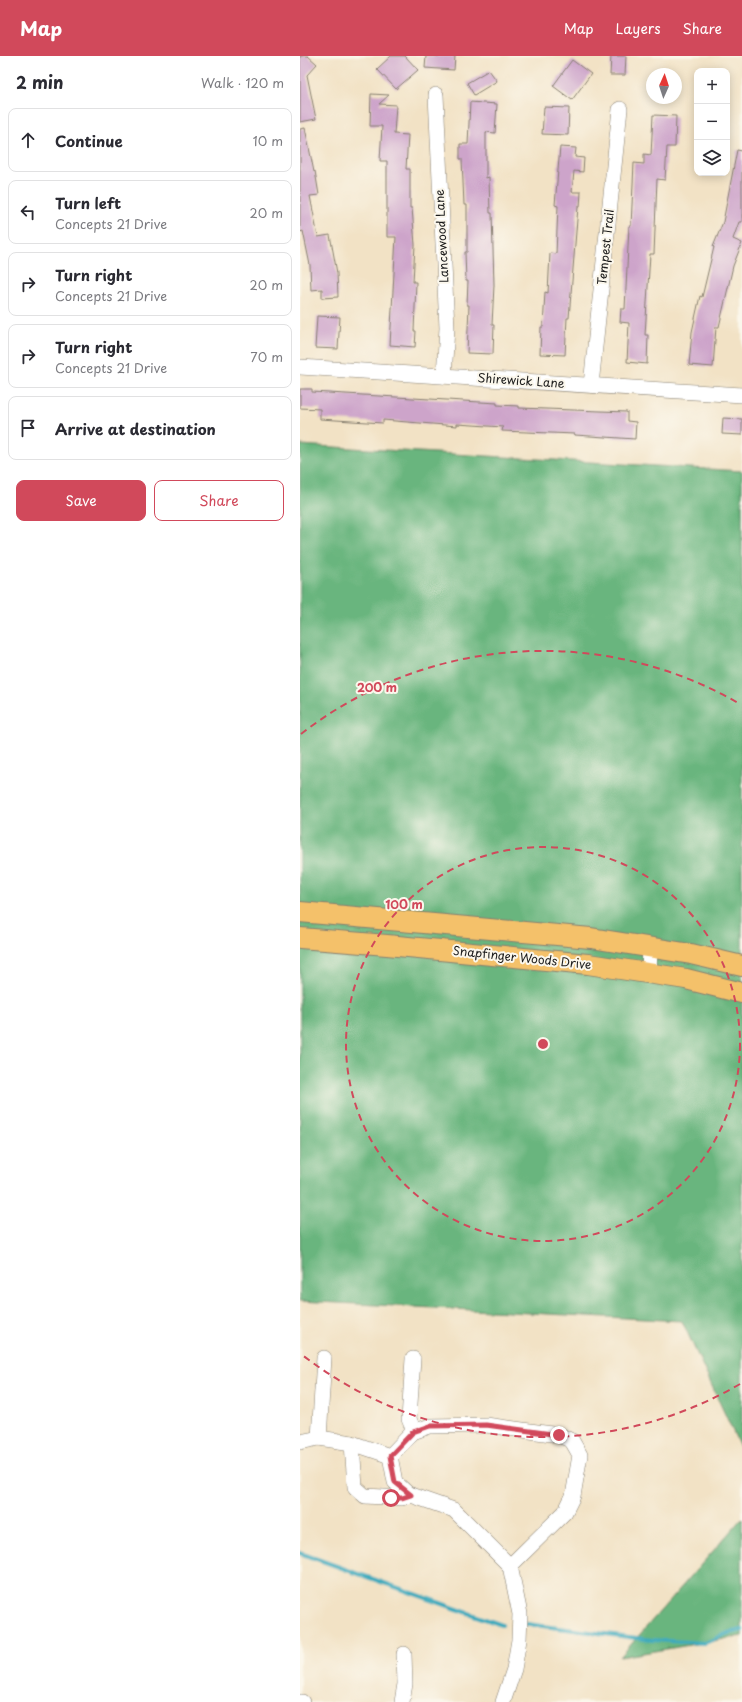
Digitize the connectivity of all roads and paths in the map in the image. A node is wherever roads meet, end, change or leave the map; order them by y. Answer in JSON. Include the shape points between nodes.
{"nodes":[{"id":1,"x":436,"y":95,"type":"dead end"},
{"id":2,"x":620,"y":109,"type":"dead end"},
{"id":3,"x":300,"y":367,"type":"edge"},
{"id":4,"x":444,"y":376,"type":"junction"},
{"id":5,"x":591,"y":385,"type":"junction"},
{"id":6,"x":742,"y":395,"type":"edge"},
{"id":7,"x":300,"y":912,"type":"edge"},
{"id":8,"x":300,"y":938,"type":"edge"},
{"id":9,"x":650,"y":948,"type":"junction"},
{"id":10,"x":742,"y":966,"type":"edge"},
{"id":11,"x":649,"y":973,"type":"junction"},
{"id":12,"x":742,"y":993,"type":"edge"},
{"id":13,"x":324,"y":1358,"type":"dead end"},
{"id":14,"x":413,"y":1359,"type":"dead end"},
{"id":15,"x":414,"y":1431,"type":"junction"},
{"id":16,"x":319,"y":1438,"type":"junction"},
{"id":17,"x":300,"y":1442,"type":"edge"},
{"id":18,"x":352,"y":1443,"type":"junction"},
{"id":19,"x":390,"y":1456,"type":"junction"},
{"id":20,"x":411,"y":1495,"type":"junction"},
{"id":21,"x":510,"y":1566,"type":"junction"},
{"id":22,"x":404,"y":1654,"type":"dead end"},
{"id":23,"x":402,"y":1702,"type":"edge"},
{"id":24,"x":503,"y":1702,"type":"edge"}],
"edges":[{"from":1,"to":4,"type":"street","name":"Lancewood Lane","via":[[447,328]]},
{"from":2,"to":5,"type":"street","name":"Tempest Trail"},
{"from":3,"to":4,"type":"street","name":"Shirewick Lane"},
{"from":4,"to":5,"type":"street","name":"Shirewick Lane"},
{"from":5,"to":6,"type":"street","name":"Shirewick Lane"},
{"from":7,"to":9,"type":"main road","via":[[584,938]]},
{"from":8,"to":11,"type":"main road","name":"Snapfinger Woods Drive","via":[[574,962]]},
{"from":9,"to":10,"type":"main road"},
{"from":9,"to":11,"type":"street"},
{"from":11,"to":12,"type":"main road","name":"Snapfinger Woods Drive"},
{"from":13,"to":16,"type":"street"},
{"from":14,"to":15,"type":"street","via":[[409,1419]]},
{"from":15,"to":19,"type":"street"},
{"from":15,"to":21,"type":"street","via":[[430,1426],[486,1425],[559,1435],[572,1440],[580,1455],[573,1496],[565,1512]]},
{"from":16,"to":17,"type":"street"},
{"from":16,"to":18,"type":"street"},
{"from":18,"to":19,"type":"street"},
{"from":18,"to":20,"type":"street","via":[[355,1487],[365,1496],[402,1498]]},
{"from":19,"to":20,"type":"street","via":[[395,1482]]},
{"from":20,"to":21,"type":"street","via":[[454,1510]]},
{"from":21,"to":24,"type":"street","via":[[520,1614],[519,1640],[514,1669]]},
{"from":22,"to":23,"type":"street","via":[[405,1684]]}]}
